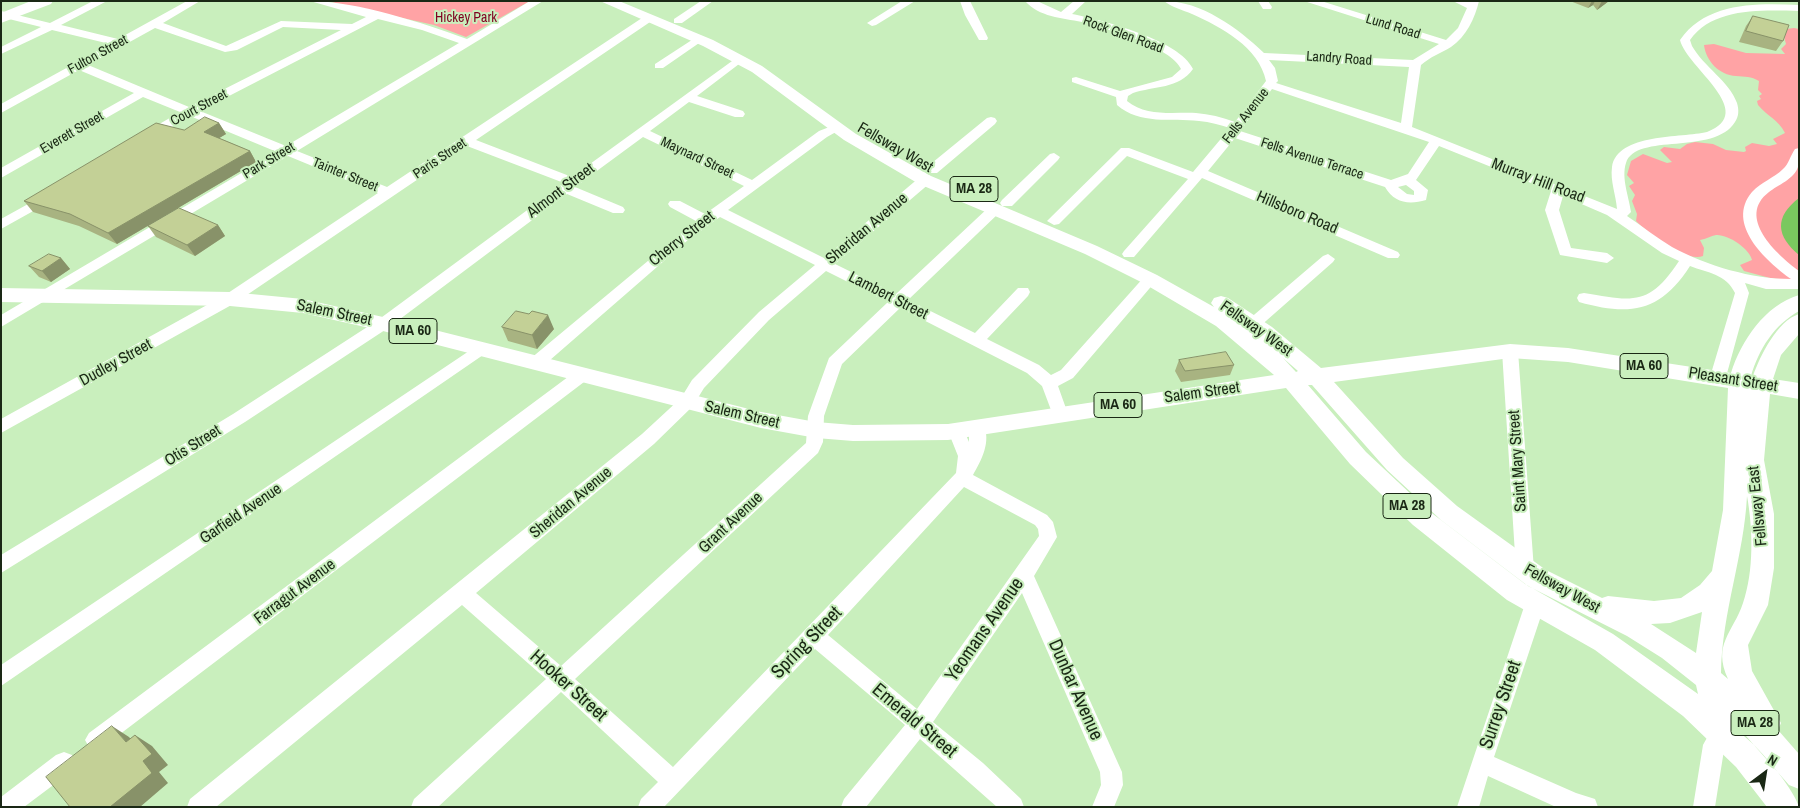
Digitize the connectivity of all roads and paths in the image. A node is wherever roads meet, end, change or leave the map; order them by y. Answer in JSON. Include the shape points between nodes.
{"nodes":[{"id":1,"x":102,"y":1,"type":"edge"},
{"id":2,"x":172,"y":1,"type":"edge"},
{"id":3,"x":315,"y":1,"type":"edge"},
{"id":4,"x":538,"y":1,"type":"edge"},
{"id":5,"x":607,"y":1,"type":"edge"},
{"id":6,"x":630,"y":1,"type":"edge"},
{"id":7,"x":708,"y":1,"type":"edge"},
{"id":8,"x":910,"y":1,"type":"edge"},
{"id":9,"x":965,"y":1,"type":"edge"},
{"id":10,"x":1030,"y":1,"type":"edge"},
{"id":11,"x":1081,"y":1,"type":"edge"},
{"id":12,"x":1169,"y":1,"type":"edge"},
{"id":13,"x":1309,"y":1,"type":"edge"},
{"id":14,"x":1458,"y":1,"type":"edge"},
{"id":15,"x":1729,"y":1,"type":"edge"},
{"id":16,"x":192,"y":3,"type":"edge"},
{"id":17,"x":1473,"y":3,"type":"edge"},
{"id":18,"x":1196,"y":5,"type":"edge"},
{"id":19,"x":1799,"y":8,"type":"edge"},
{"id":20,"x":15,"y":9,"type":"edge"},
{"id":21,"x":1741,"y":10,"type":"junction"},
{"id":22,"x":376,"y":16,"type":"junction"},
{"id":23,"x":1063,"y":16,"type":"junction"},
{"id":24,"x":649,"y":18,"type":"junction"},
{"id":25,"x":678,"y":20,"type":"junction"},
{"id":26,"x":872,"y":23,"type":"dead end"},
{"id":27,"x":155,"y":24,"type":"junction"},
{"id":28,"x":51,"y":26,"type":"junction"},
{"id":29,"x":355,"y":27,"type":"junction"},
{"id":30,"x":983,"y":38,"type":"dead end"},
{"id":31,"x":24,"y":39,"type":"joint"},
{"id":32,"x":698,"y":39,"type":"junction"},
{"id":33,"x":120,"y":43,"type":"junction"},
{"id":34,"x":469,"y":43,"type":"junction"},
{"id":35,"x":1449,"y":44,"type":"junction"},
{"id":36,"x":1,"y":51,"type":"edge"},
{"id":37,"x":1261,"y":56,"type":"junction"},
{"id":38,"x":739,"y":59,"type":"junction"},
{"id":39,"x":1416,"y":64,"type":"junction"},
{"id":40,"x":80,"y":66,"type":"junction"},
{"id":41,"x":659,"y":66,"type":"dead end"},
{"id":42,"x":1076,"y":80,"type":"dead end"},
{"id":43,"x":1270,"y":85,"type":"junction"},
{"id":44,"x":143,"y":92,"type":"junction"},
{"id":45,"x":1121,"y":95,"type":"junction"},
{"id":46,"x":687,"y":97,"type":"junction"},
{"id":47,"x":1,"y":110,"type":"edge"},
{"id":48,"x":191,"y":112,"type":"junction"},
{"id":49,"x":739,"y":114,"type":"dead end"},
{"id":50,"x":991,"y":121,"type":"dead end"},
{"id":51,"x":838,"y":128,"type":"junction"},
{"id":52,"x":1406,"y":129,"type":"junction"},
{"id":53,"x":1236,"y":130,"type":"junction"},
{"id":54,"x":641,"y":132,"type":"junction"},
{"id":55,"x":467,"y":141,"type":"junction"},
{"id":56,"x":138,"y":142,"type":"edge"},
{"id":57,"x":1437,"y":142,"type":"junction"},
{"id":58,"x":285,"y":150,"type":"junction"},
{"id":59,"x":1799,"y":152,"type":"edge"},
{"id":60,"x":1054,"y":158,"type":"dead end"},
{"id":61,"x":1,"y":174,"type":"edge"},
{"id":62,"x":929,"y":175,"type":"junction"},
{"id":63,"x":1197,"y":175,"type":"junction"},
{"id":64,"x":1409,"y":181,"type":"junction"},
{"id":65,"x":1390,"y":184,"type":"junction"},
{"id":66,"x":569,"y":185,"type":"junction"},
{"id":67,"x":753,"y":185,"type":"junction"},
{"id":68,"x":63,"y":188,"type":"edge"},
{"id":69,"x":1558,"y":188,"type":"junction"},
{"id":70,"x":389,"y":193,"type":"junction"},
{"id":71,"x":675,"y":204,"type":"dead end"},
{"id":72,"x":1001,"y":207,"type":"junction"},
{"id":73,"x":618,"y":210,"type":"dead end"},
{"id":74,"x":719,"y":211,"type":"junction"},
{"id":75,"x":1619,"y":216,"type":"junction"},
{"id":76,"x":706,"y":220,"type":"junction"},
{"id":77,"x":1054,"y":222,"type":"junction"},
{"id":78,"x":1,"y":225,"type":"edge"},
{"id":79,"x":1130,"y":254,"type":"junction"},
{"id":80,"x":1393,"y":255,"type":"dead end"},
{"id":81,"x":1608,"y":258,"type":"dead end"},
{"id":82,"x":1328,"y":259,"type":"dead end"},
{"id":83,"x":1687,"y":260,"type":"junction"},
{"id":84,"x":824,"y":264,"type":"junction"},
{"id":85,"x":1724,"y":272,"type":"junction"},
{"id":86,"x":1799,"y":278,"type":"edge"},
{"id":87,"x":1150,"y":279,"type":"junction"},
{"id":88,"x":1799,"y":284,"type":"edge"},
{"id":89,"x":1769,"y":285,"type":"junction"},
{"id":90,"x":1023,"y":292,"type":"dead end"},
{"id":91,"x":1,"y":295,"type":"edge"},
{"id":92,"x":44,"y":296,"type":"junction"},
{"id":93,"x":1584,"y":298,"type":"dead end"},
{"id":94,"x":230,"y":299,"type":"junction"},
{"id":95,"x":897,"y":301,"type":"junction"},
{"id":96,"x":1739,"y":301,"type":"junction"},
{"id":97,"x":1799,"y":302,"type":"edge"},
{"id":98,"x":1799,"y":321,"type":"edge"},
{"id":99,"x":1,"y":322,"type":"edge"},
{"id":100,"x":383,"y":324,"type":"junction"},
{"id":101,"x":1253,"y":324,"type":"junction"},
{"id":102,"x":977,"y":340,"type":"junction"},
{"id":103,"x":480,"y":349,"type":"junction"},
{"id":104,"x":1510,"y":351,"type":"junction"},
{"id":105,"x":1488,"y":352,"type":"joint"},
{"id":106,"x":536,"y":363,"type":"junction"},
{"id":107,"x":582,"y":375,"type":"junction"},
{"id":108,"x":1317,"y":377,"type":"junction"},
{"id":109,"x":1291,"y":380,"type":"junction"},
{"id":110,"x":1739,"y":381,"type":"junction"},
{"id":111,"x":1049,"y":383,"type":"junction"},
{"id":112,"x":1799,"y":391,"type":"edge"},
{"id":113,"x":687,"y":402,"type":"junction"},
{"id":114,"x":1060,"y":414,"type":"junction"},
{"id":115,"x":1,"y":427,"type":"edge"},
{"id":116,"x":816,"y":430,"type":"junction"},
{"id":117,"x":966,"y":430,"type":"junction"},
{"id":118,"x":962,"y":478,"type":"junction"},
{"id":119,"x":1,"y":565,"type":"edge"},
{"id":120,"x":1525,"y":570,"type":"junction"},
{"id":121,"x":1724,"y":570,"type":"junction"},
{"id":122,"x":1024,"y":575,"type":"junction"},
{"id":123,"x":462,"y":594,"type":"junction"},
{"id":124,"x":1581,"y":602,"type":"junction"},
{"id":125,"x":1535,"y":604,"type":"junction"},
{"id":126,"x":1627,"y":623,"type":"junction"},
{"id":127,"x":814,"y":636,"type":"junction"},
{"id":128,"x":1604,"y":642,"type":"junction"},
{"id":129,"x":1,"y":677,"type":"edge"},
{"id":130,"x":1706,"y":677,"type":"junction"},
{"id":131,"x":562,"y":680,"type":"junction"},
{"id":132,"x":919,"y":724,"type":"junction"},
{"id":133,"x":1724,"y":734,"type":"junction"},
{"id":134,"x":1481,"y":762,"type":"junction"},
{"id":135,"x":1799,"y":773,"type":"edge"},
{"id":136,"x":672,"y":781,"type":"junction"},
{"id":137,"x":6,"y":807,"type":"edge"},
{"id":138,"x":198,"y":807,"type":"edge"},
{"id":139,"x":422,"y":807,"type":"edge"},
{"id":140,"x":649,"y":807,"type":"edge"},
{"id":141,"x":852,"y":807,"type":"edge"},
{"id":142,"x":1013,"y":807,"type":"edge"},
{"id":143,"x":1103,"y":807,"type":"edge"},
{"id":144,"x":1468,"y":807,"type":"edge"},
{"id":145,"x":1587,"y":807,"type":"edge"},
{"id":146,"x":1704,"y":807,"type":"edge"},
{"id":147,"x":1785,"y":807,"type":"edge"}],
"edges":[{"from":1,"to":28,"type":"street"},
{"from":2,"to":16,"type":"street"},
{"from":3,"to":22,"type":"street"},
{"from":4,"to":34,"type":"street","name":"Park Street"},
{"from":5,"to":24,"type":"main road","name":"Fellsway West","number":"MA 28"},
{"from":6,"to":25,"type":"main road","name":"Fellsway West","number":"MA 28"},
{"from":7,"to":25,"type":"street"},
{"from":8,"to":26,"type":"street"},
{"from":9,"to":30,"type":"street"},
{"from":10,"to":23,"type":"street","name":"Rock Glen Road","via":[[1043,10]]},
{"from":11,"to":23,"type":"street"},
{"from":12,"to":18,"type":"street","name":"Fells Avenue"},
{"from":13,"to":35,"type":"street","name":"Lund Road"},
{"from":14,"to":17,"type":"street"},
{"from":15,"to":21,"type":"street"},
{"from":16,"to":27,"type":"street","name":"Fulton Street"},
{"from":17,"to":35,"type":"street","via":[[1464,28]]},
{"from":18,"to":37,"type":"street","name":"Fells Avenue"},
{"from":19,"to":21,"type":"street"},
{"from":20,"to":28,"type":"street"},
{"from":21,"to":75,"type":"street","via":[[1708,19],[1693,27],[1685,40],[1688,50],[1729,99],[1733,110],[1731,118],[1723,130],[1714,134],[1662,141],[1623,156],[1618,168],[1624,212]]},
{"from":22,"to":29,"type":"street","name":"Court Street"},
{"from":22,"to":34,"type":"street"},
{"from":23,"to":45,"type":"street","name":"Rock Glen Road","via":[[1149,42],[1171,52],[1186,64],[1185,74],[1179,78],[1133,88]]},
{"from":24,"to":32,"type":"main road","name":"Fellsway West","number":"MA 28"},
{"from":24,"to":55,"type":"street","name":"Paris Street"},
{"from":25,"to":62,"type":"main road","name":"Fellsway West","number":"MA 28","via":[[772,65]]},
{"from":27,"to":29,"type":"street","via":[[225,49],[281,24]]},
{"from":27,"to":33,"type":"street","name":"Fulton Street"},
{"from":28,"to":31,"type":"street"},
{"from":28,"to":33,"type":"street"},
{"from":29,"to":48,"type":"street","name":"Court Street"},
{"from":31,"to":36,"type":"street"},
{"from":32,"to":38,"type":"main road","name":"Fellsway West","number":"MA 28"},
{"from":32,"to":41,"type":"street"},
{"from":33,"to":40,"type":"street","name":"Fulton Street"},
{"from":34,"to":58,"type":"street","name":"Park Street"},
{"from":35,"to":39,"type":"street"},
{"from":37,"to":39,"type":"street","name":"Landry Road"},
{"from":37,"to":43,"type":"street","name":"Fells Avenue","via":[[1271,72]]},
{"from":38,"to":46,"type":"street","name":"Almont Street"},
{"from":38,"to":51,"type":"main road","name":"Fellsway West","number":"MA 28","via":[[772,78]]},
{"from":39,"to":52,"type":"street","via":[[1412,70]]},
{"from":40,"to":44,"type":"street","name":"Tainter Street"},
{"from":40,"to":47,"type":"street","name":"Fulton Street"},
{"from":42,"to":45,"type":"street"},
{"from":43,"to":52,"type":"street","name":"Murray Hill Road"},
{"from":43,"to":53,"type":"street","name":"Fells Avenue"},
{"from":44,"to":48,"type":"street","name":"Tainter Street"},
{"from":44,"to":61,"type":"street","name":"Everett Street"},
{"from":45,"to":53,"type":"street","via":[[1121,102],[1136,113],[1208,118]]},
{"from":46,"to":49,"type":"street"},
{"from":46,"to":54,"type":"street","name":"Almont Street"},
{"from":48,"to":56,"type":"street","name":"Court Street"},
{"from":48,"to":58,"type":"street","name":"Tainter Street"},
{"from":50,"to":62,"type":"street"},
{"from":51,"to":62,"type":"main road","name":"Fellsway West","number":"MA 28","via":[[877,154]]},
{"from":51,"to":67,"type":"street","name":"Cherry Street","via":[[823,134]]},
{"from":52,"to":57,"type":"street","name":"Murray Hill Road"},
{"from":53,"to":63,"type":"street","name":"Fells Avenue"},
{"from":53,"to":65,"type":"street","name":"Fells Avenue Terrace"},
{"from":54,"to":66,"type":"street","name":"Almont Street"},
{"from":54,"to":67,"type":"street","name":"Maynard Street"},
{"from":55,"to":66,"type":"street"},
{"from":55,"to":70,"type":"street","name":"Paris Street"},
{"from":57,"to":64,"type":"street"},
{"from":57,"to":69,"type":"street","name":"Murray Hill Road"},
{"from":58,"to":70,"type":"street","name":"Tainter Street"},
{"from":58,"to":92,"type":"street","name":"Park Street"},
{"from":59,"to":86,"type":"street","via":[[1793,168],[1786,175],[1755,196],[1749,214],[1752,228],[1762,245]]},
{"from":60,"to":72,"type":"street","name":"Grant Avenue"},
{"from":62,"to":72,"type":"main road","name":"Fellsway West","number":"MA 28"},
{"from":62,"to":84,"type":"street","name":"Sheridan Avenue"},
{"from":63,"to":77,"type":"street","name":"Hillsboro Road","via":[[1126,151]]},
{"from":63,"to":79,"type":"street","name":"Fells Avenue"},
{"from":63,"to":80,"type":"street","name":"Hillsboro Road"},
{"from":64,"to":65,"type":"street","name":"Fells Avenue Terrace"},
{"from":64,"to":65,"type":"street","name":"Fells Avenue Terrace","via":[[1421,190],[1421,197],[1404,197],[1394,192]]},
{"from":66,"to":73,"type":"street"},
{"from":66,"to":100,"type":"street","name":"Almont Street"},
{"from":67,"to":74,"type":"street","name":"Cherry Street"},
{"from":68,"to":78,"type":"street"},
{"from":69,"to":75,"type":"street","name":"Murray Hill Road"},
{"from":69,"to":81,"type":"street","via":[[1552,210],[1564,252]]},
{"from":70,"to":94,"type":"street","name":"Paris Street"},
{"from":71,"to":76,"type":"street"},
{"from":72,"to":77,"type":"main road","name":"Fellsway West","number":"MA 28"},
{"from":72,"to":87,"type":"main road","name":"Fellsway West","number":"MA 28"},
{"from":72,"to":95,"type":"street","name":"Grant Avenue"},
{"from":74,"to":76,"type":"street","name":"Cherry Street"},
{"from":74,"to":84,"type":"street","name":"Lambert Street"},
{"from":75,"to":83,"type":"street","name":"Murray Hill Road"},
{"from":76,"to":106,"type":"street","name":"Cherry Street"},
{"from":77,"to":79,"type":"main road","name":"Fellsway West","number":"MA 28"},
{"from":79,"to":101,"type":"main road","name":"Fellsway West","number":"MA 28"},
{"from":82,"to":101,"type":"street"},
{"from":83,"to":85,"type":"street","name":"Murray Hill Road"},
{"from":83,"to":93,"type":"street","via":[[1669,286],[1658,295],[1630,305]]},
{"from":84,"to":95,"type":"street","name":"Lambert Street"},
{"from":84,"to":113,"type":"street","name":"Sheridan Avenue","via":[[764,316],[698,384]]},
{"from":85,"to":89,"type":"street","name":"Murray Hill Road"},
{"from":85,"to":96,"type":"street","via":[[1739,285],[1742,291]]},
{"from":87,"to":109,"type":"main road","name":"Fellsway West","number":"MA 28","via":[[1239,332]]},
{"from":87,"to":111,"type":"street","via":[[1067,374]]},
{"from":88,"to":89,"type":"street","name":"Murray Hill Road"},
{"from":89,"to":96,"type":"street"},
{"from":90,"to":102,"type":"street"},
{"from":91,"to":92,"type":"main road","name":"Salem Street","number":"MA 60"},
{"from":92,"to":94,"type":"main road","name":"Salem Street","number":"MA 60"},
{"from":92,"to":99,"type":"street","name":"Park Street"},
{"from":94,"to":100,"type":"main road","name":"Salem Street","number":"MA 60","via":[[300,305]]},
{"from":94,"to":115,"type":"street","name":"Dudley Street"},
{"from":95,"to":102,"type":"street","name":"Lambert Street"},
{"from":95,"to":116,"type":"street","name":"Grant Avenue","via":[[835,362],[816,416]]},
{"from":96,"to":110,"type":"street","name":"Fellsway East"},
{"from":97,"to":110,"type":"main road","name":"Fellsway East","via":[[1776,318],[1755,343]]},
{"from":98,"to":110,"type":"main road","name":"Fellsway East","via":[[1772,352]]},
{"from":100,"to":103,"type":"main road","name":"Salem Street","number":"MA 60"},
{"from":100,"to":119,"type":"street","name":"Otis Street"},
{"from":101,"to":108,"type":"main road","name":"Fellsway West","number":"MA 28"},
{"from":102,"to":111,"type":"street","name":"Lambert Street","via":[[1033,369]]},
{"from":103,"to":106,"type":"main road","name":"Salem Street","number":"MA 60"},
{"from":103,"to":129,"type":"street","name":"Garfield Avenue"},
{"from":104,"to":105,"type":"main road","name":"Pleasant Street","number":"MA 60"},
{"from":104,"to":110,"type":"main road","name":"Pleasant Street","number":"MA 60","via":[[1568,355]]},
{"from":104,"to":120,"type":"street","name":"Saint Mary Street"},
{"from":105,"to":108,"type":"main road","name":"Salem Street","number":"MA 60"},
{"from":106,"to":107,"type":"main road","name":"Salem Street","number":"MA 60"},
{"from":107,"to":113,"type":"main road","name":"Salem Street","number":"MA 60"},
{"from":107,"to":137,"type":"street","name":"Farragut Avenue"},
{"from":108,"to":109,"type":"main road","name":"Salem Street","number":"MA 60"},
{"from":108,"to":120,"type":"main road","name":"Fellsway West","number":"MA 28","via":[[1410,479],[1471,531]]},
{"from":109,"to":114,"type":"main road","name":"Salem Street","number":"MA 60"},
{"from":109,"to":125,"type":"main road","name":"Fellsway West","number":"MA 28","via":[[1358,458],[1404,504],[1461,551]]},
{"from":110,"to":112,"type":"main road","name":"Pleasant Street","number":"MA 60"},
{"from":110,"to":121,"type":"main road","name":"Fellsway East","via":[[1735,509]]},
{"from":110,"to":135,"type":"main road","name":"Fellsway East","via":[[1762,514],[1762,568],[1755,605],[1738,633],[1734,651],[1736,665],[1743,683]]},
{"from":111,"to":114,"type":"street"},
{"from":113,"to":116,"type":"main road","name":"Salem Street","number":"MA 60"},
{"from":113,"to":123,"type":"street","name":"Sheridan Avenue","via":[[648,439]]},
{"from":114,"to":117,"type":"main road","name":"Salem Street","number":"MA 60"},
{"from":116,"to":117,"type":"main road","name":"Salem Street","number":"MA 60","via":[[878,434]]},
{"from":116,"to":131,"type":"street","name":"Grant Avenue","via":[[812,448]]},
{"from":117,"to":118,"type":"street","name":"Spring Street","via":[[978,446]]},
{"from":118,"to":122,"type":"street","name":"Yeomans Avenue","via":[[1045,523],[1048,537]]},
{"from":118,"to":127,"type":"street","name":"Spring Street"},
{"from":120,"to":124,"type":"main road","name":"Fellsway West","number":"MA 28"},
{"from":121,"to":124,"type":"main road","via":[[1706,597],[1692,606],[1672,612],[1634,611]]},
{"from":121,"to":130,"type":"main road","name":"Fellsway East","via":[[1709,634]]},
{"from":122,"to":132,"type":"street","name":"Yeomans Avenue"},
{"from":122,"to":143,"type":"street","name":"Dunbar Avenue","via":[[1111,772],[1112,785]]},
{"from":123,"to":131,"type":"street","name":"Hooker Street"},
{"from":123,"to":138,"type":"street","name":"Sheridan Avenue"},
{"from":124,"to":126,"type":"main road","name":"Fellsway West","number":"MA 28"},
{"from":125,"to":128,"type":"main road","name":"Fellsway West","number":"MA 28"},
{"from":125,"to":134,"type":"street","name":"Surrey Street"},
{"from":126,"to":128,"type":"main road","via":[[1654,645],[1657,660],[1640,662]]},
{"from":126,"to":130,"type":"main road","name":"Fellsway West","number":"MA 28","via":[[1665,645]]},
{"from":127,"to":132,"type":"street","name":"Emerald Street"},
{"from":127,"to":136,"type":"street","name":"Spring Street"},
{"from":128,"to":133,"type":"main road","name":"Fellsway West","number":"MA 28","via":[[1666,686]]},
{"from":130,"to":133,"type":"main road","name":"Fellsway East","via":[[1713,709]]},
{"from":130,"to":135,"type":"main road","name":"Fellsway West","number":"MA 28","via":[[1753,721]]},
{"from":131,"to":136,"type":"street","name":"Hooker Street"},
{"from":131,"to":139,"type":"street","name":"Grant Avenue"},
{"from":132,"to":141,"type":"street","name":"Yeomans Avenue"},
{"from":132,"to":142,"type":"street","name":"Emerald Street"},
{"from":133,"to":146,"type":"street","via":[[1714,745]]},
{"from":133,"to":147,"type":"main road","number":"MA 28"},
{"from":134,"to":144,"type":"street","name":"Surrey Street"},
{"from":134,"to":145,"type":"street"},
{"from":136,"to":140,"type":"street","name":"Spring Street"}]}
